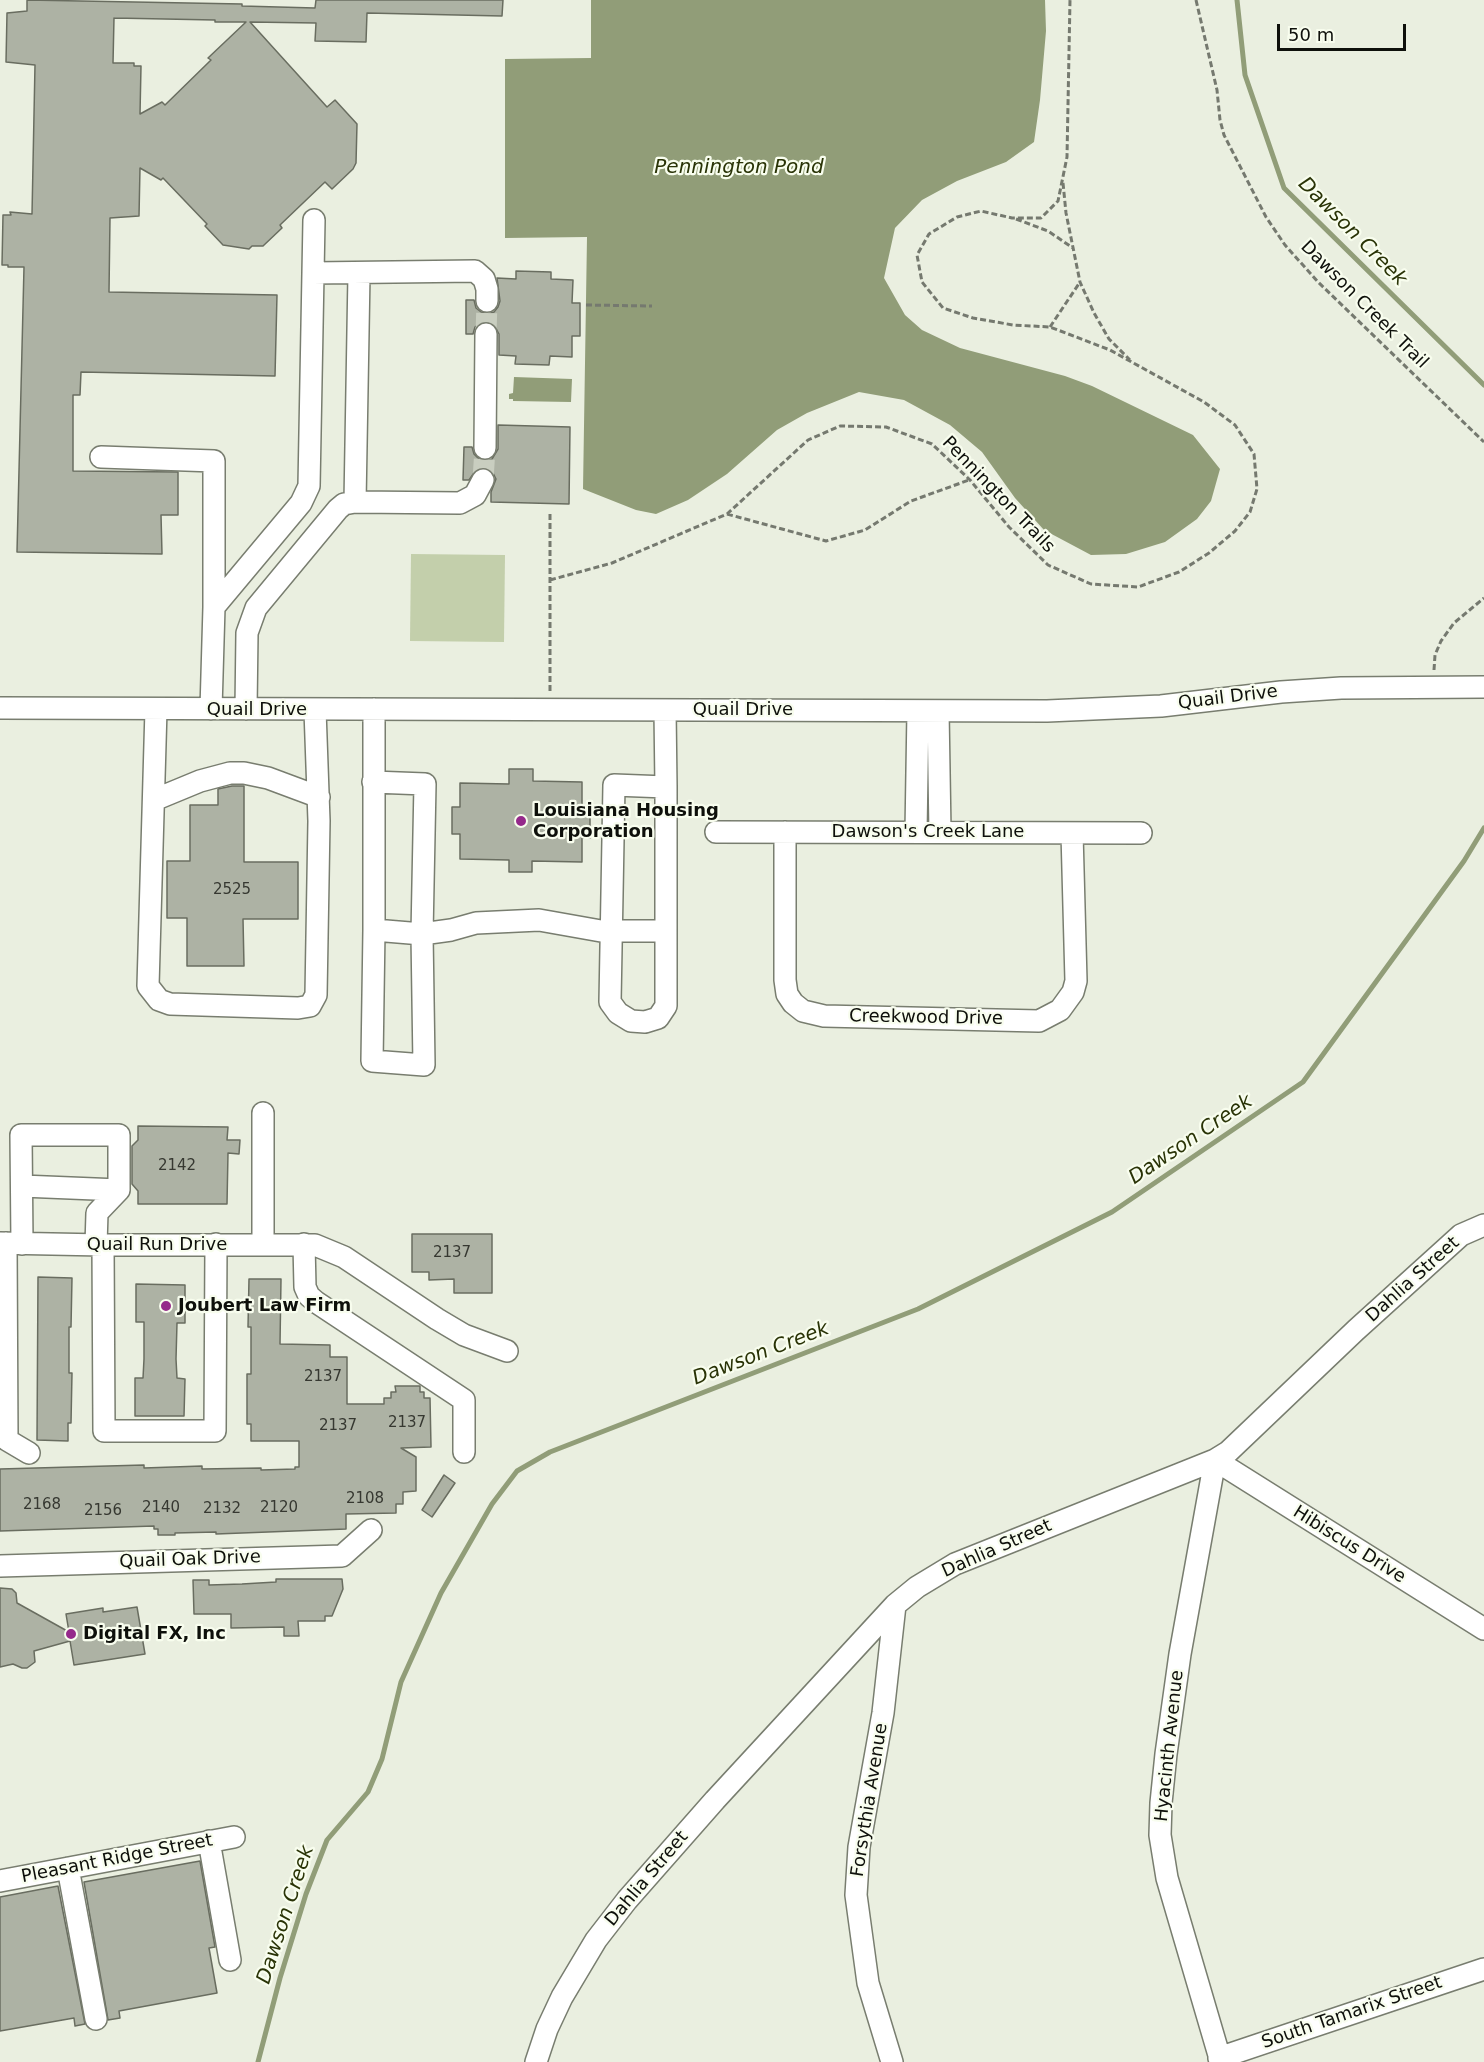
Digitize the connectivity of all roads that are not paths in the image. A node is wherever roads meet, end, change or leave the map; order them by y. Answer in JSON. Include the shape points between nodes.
{"nodes":[{"id":1,"x":314,"y":220,"type":"dead end"},
{"id":2,"x":313,"y":273,"type":"junction"},
{"id":3,"x":359,"y":274,"type":"junction"},
{"id":4,"x":487,"y":301,"type":"tunnel mouth"},
{"id":5,"x":486,"y":334,"type":"tunnel mouth"},
{"id":6,"x":485,"y":448,"type":"tunnel mouth"},
{"id":7,"x":101,"y":457,"type":"dead end"},
{"id":8,"x":483,"y":480,"type":"tunnel mouth"},
{"id":9,"x":355,"y":502,"type":"junction"},
{"id":10,"x":214,"y":607,"type":"junction"},
{"id":11,"x":1480,"y":687,"type":"edge"},
{"id":12,"x":0,"y":708,"type":"edge"},
{"id":13,"x":156,"y":709,"type":"junction"},
{"id":14,"x":211,"y":709,"type":"junction"},
{"id":15,"x":246,"y":709,"type":"junction"},
{"id":16,"x":374,"y":709,"type":"junction"},
{"id":17,"x":315,"y":710,"type":"junction"},
{"id":18,"x":665,"y":710,"type":"junction"},
{"id":19,"x":928,"y":711,"type":"junction"},
{"id":20,"x":373,"y":783,"type":"junction"},
{"id":21,"x":666,"y":787,"type":"junction"},
{"id":22,"x":319,"y":797,"type":"junction"},
{"id":23,"x":154,"y":800,"type":"junction"},
{"id":24,"x":716,"y":832,"type":"dead end"},
{"id":25,"x":784,"y":832,"type":"junction"},
{"id":26,"x":916,"y":832,"type":"junction"},
{"id":27,"x":940,"y":832,"type":"junction"},
{"id":28,"x":1072,"y":833,"type":"junction"},
{"id":29,"x":1141,"y":833,"type":"dead end"},
{"id":30,"x":374,"y":930,"type":"junction"},
{"id":31,"x":611,"y":931,"type":"junction"},
{"id":32,"x":666,"y":932,"type":"junction"},
{"id":33,"x":422,"y":934,"type":"junction"},
{"id":34,"x":263,"y":1113,"type":"dead end"},
{"id":35,"x":22,"y":1186,"type":"junction"},
{"id":36,"x":119,"y":1190,"type":"junction"},
{"id":37,"x":1484,"y":1225,"type":"edge"},
{"id":38,"x":9,"y":1243,"type":"edge"},
{"id":39,"x":216,"y":1244,"type":"junction"},
{"id":40,"x":263,"y":1244,"type":"junction"},
{"id":41,"x":100,"y":1245,"type":"junction"},
{"id":42,"x":310,"y":1245,"type":"junction"},
{"id":43,"x":507,"y":1351,"type":"dead end"},
{"id":44,"x":464,"y":1452,"type":"dead end"},
{"id":45,"x":29,"y":1453,"type":"dead end"},
{"id":46,"x":1215,"y":1460,"type":"junction"},
{"id":47,"x":371,"y":1530,"type":"dead end"},
{"id":48,"x":0,"y":1566,"type":"edge"},
{"id":49,"x":896,"y":1605,"type":"junction"},
{"id":50,"x":1484,"y":1629,"type":"edge"},
{"id":51,"x":234,"y":1837,"type":"dead end"},
{"id":52,"x":209,"y":1841,"type":"junction"},
{"id":53,"x":68,"y":1868,"type":"junction"},
{"id":54,"x":0,"y":1881,"type":"edge"},
{"id":55,"x":230,"y":1960,"type":"dead end"},
{"id":56,"x":1484,"y":1969,"type":"edge"},
{"id":57,"x":96,"y":2019,"type":"dead end"},
{"id":58,"x":1220,"y":2060,"type":"edge"},
{"id":59,"x":536,"y":2062,"type":"edge"},
{"id":60,"x":892,"y":2062,"type":"edge"}],
"edges":[{"from":1,"to":2,"type":"street"},
{"from":2,"to":3,"type":"street"},
{"from":2,"to":10,"type":"street","via":[[309,486]]},
{"from":3,"to":4,"type":"street","via":[[475,271],[484,279]]},
{"from":3,"to":9,"type":"street"},
{"from":5,"to":6,"type":"street"},
{"from":7,"to":10,"type":"street","via":[[214,461]]},
{"from":8,"to":9,"type":"street","via":[[475,495],[460,503]]},
{"from":9,"to":15,"type":"street","via":[[344,504],[332,515],[256,608],[247,633]]},
{"from":10,"to":14,"type":"street"},
{"from":11,"to":19,"type":"street","name":"Quail Drive","via":[[1341,688],[1127,708]]},
{"from":12,"to":13,"type":"street","name":"Quail Drive"},
{"from":13,"to":14,"type":"street","name":"Quail Drive"},
{"from":13,"to":23,"type":"street"},
{"from":14,"to":15,"type":"street","name":"Quail Drive"},
{"from":15,"to":17,"type":"street","name":"Quail Drive"},
{"from":16,"to":17,"type":"street","name":"Quail Drive"},
{"from":16,"to":18,"type":"street","name":"Quail Drive"},
{"from":16,"to":20,"type":"street"},
{"from":17,"to":22,"type":"street"},
{"from":18,"to":19,"type":"street","name":"Quail Drive"},
{"from":18,"to":21,"type":"street"},
{"from":19,"to":26,"type":"street"},
{"from":19,"to":27,"type":"street"},
{"from":20,"to":30,"type":"street"},
{"from":20,"to":33,"type":"street","via":[[425,784]]},
{"from":21,"to":31,"type":"street","via":[[614,785]]},
{"from":21,"to":32,"type":"street"},
{"from":22,"to":23,"type":"street","via":[[268,778],[230,773]]},
{"from":22,"to":23,"type":"street","via":[[316,995],[310,1006],[298,1008],[170,1004],[153,994],[148,986]]},
{"from":24,"to":25,"type":"street","name":"Dawson's Creek Lane"},
{"from":25,"to":26,"type":"street","name":"Dawson's Creek Lane"},
{"from":25,"to":28,"type":"street","name":"Creekwood Drive","via":[[785,980],[787,994],[803,1011],[824,1016],[1039,1021],[1060,1010],[1076,981]]},
{"from":26,"to":27,"type":"street","name":"Dawson's Creek Lane"},
{"from":27,"to":28,"type":"street","name":"Dawson's Creek Lane"},
{"from":28,"to":29,"type":"street","name":"Dawson's Creek Lane"},
{"from":30,"to":33,"type":"street"},
{"from":30,"to":33,"type":"street","via":[[372,1061],[424,1065]]},
{"from":31,"to":32,"type":"street"},
{"from":31,"to":32,"type":"street","via":[[610,1002],[631,1021],[645,1022],[658,1018],[666,1006]]},
{"from":31,"to":33,"type":"street","via":[[514,920]]},
{"from":34,"to":40,"type":"street"},
{"from":35,"to":36,"type":"street"},
{"from":35,"to":36,"type":"street","via":[[21,1135],[119,1135]]},
{"from":35,"to":38,"type":"street"},
{"from":36,"to":41,"type":"street","via":[[98,1213]]},
{"from":37,"to":46,"type":"street","name":"Dahlia Street","via":[[1461,1235]]},
{"from":38,"to":41,"type":"street","name":"Quail Run Drive"},
{"from":38,"to":45,"type":"street","via":[[7,1440]]},
{"from":39,"to":40,"type":"street","name":"Quail Run Drive"},
{"from":39,"to":41,"type":"street","name":"Quail Run Drive"},
{"from":39,"to":41,"type":"street","via":[[216,1431],[104,1431]]},
{"from":40,"to":42,"type":"street","name":"Quail Run Drive"},
{"from":42,"to":43,"type":"street","via":[[344,1257],[464,1335]]},
{"from":42,"to":44,"type":"street","via":[[305,1287],[316,1302],[464,1400]]},
{"from":46,"to":49,"type":"street","name":"Dahlia Street","via":[[955,1564]]},
{"from":46,"to":50,"type":"street","name":"Hibiscus Drive"},
{"from":46,"to":58,"type":"street","name":"Hyacinth Avenue","via":[[1177,1676],[1160,1835],[1167,1878]]},
{"from":47,"to":48,"type":"street","name":"Quail Oak Drive","via":[[342,1556]]},
{"from":49,"to":59,"type":"street","name":"Dahlia Street","via":[[715,1800],[608,1924],[562,1997]]},
{"from":49,"to":60,"type":"street","name":"Forsythia Avenue","via":[[884,1713],[859,1847],[856,1895],[868,1983]]},
{"from":51,"to":52,"type":"street","name":"Pleasant Ridge Street"},
{"from":52,"to":53,"type":"street","name":"Pleasant Ridge Street"},
{"from":52,"to":55,"type":"street"},
{"from":53,"to":54,"type":"street","name":"Pleasant Ridge Street"},
{"from":53,"to":57,"type":"street"},
{"from":56,"to":58,"type":"street","name":"South Tamarix Street"}]}
